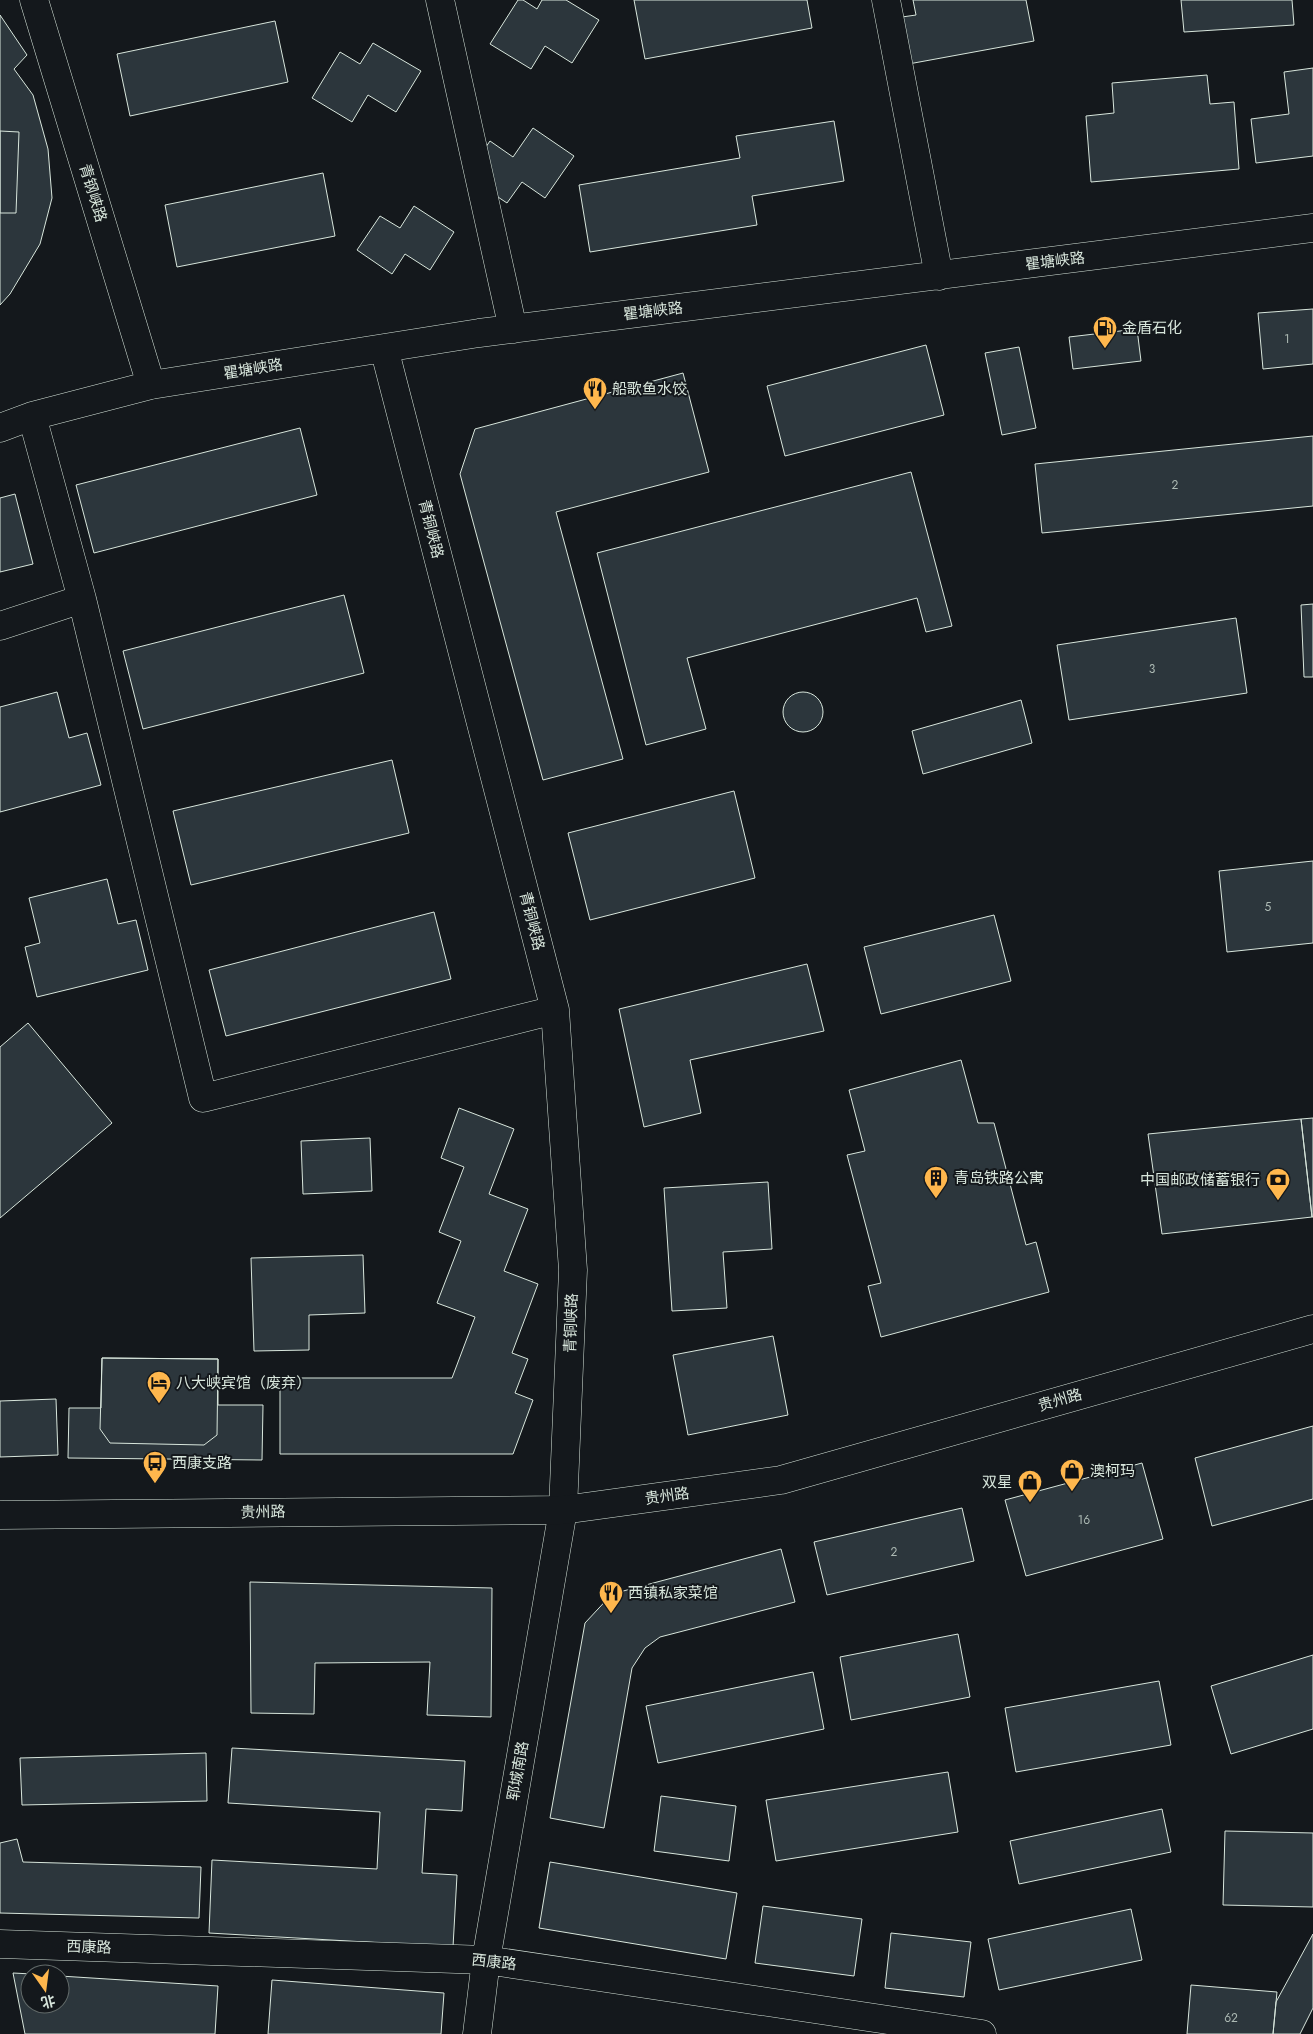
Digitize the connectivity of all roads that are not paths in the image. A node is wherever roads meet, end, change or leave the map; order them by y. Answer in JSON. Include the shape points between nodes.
{"nodes":[{"id":1,"x":34,"y":0,"type":"edge"},
{"id":2,"x":440,"y":0,"type":"edge"},
{"id":3,"x":886,"y":0,"type":"edge"},
{"id":4,"x":1313,"y":228,"type":"edge"},
{"id":5,"x":939,"y":276,"type":"junction"},
{"id":6,"x":513,"y":329,"type":"junction"},
{"id":7,"x":384,"y":348,"type":"junction"},
{"id":8,"x":151,"y":385,"type":"junction"},
{"id":9,"x":32,"y":416,"type":"junction"},
{"id":10,"x":0,"y":428,"type":"edge"},
{"id":11,"x":82,"y":599,"type":"junction"},
{"id":12,"x":0,"y":626,"type":"edge"},
{"id":13,"x":555,"y":1010,"type":"junction"},
{"id":14,"x":1313,"y":1329,"type":"edge"},
{"id":15,"x":564,"y":1510,"type":"junction"},
{"id":16,"x":0,"y":1515,"type":"edge"},
{"id":17,"x":0,"y":1944,"type":"edge"},
{"id":18,"x":486,"y":1960,"type":"junction"},
{"id":19,"x":477,"y":2034,"type":"edge"},
{"id":20,"x":982,"y":2034,"type":"edge"}],
"edges":[{"from":1,"to":8,"type":"street","name":"青钢峡路"},
{"from":2,"to":6,"type":"street"},
{"from":3,"to":5,"type":"street"},
{"from":4,"to":5,"type":"street","name":"瞿塘峡路"},
{"from":5,"to":6,"type":"street","name":"瞿塘峡路"},
{"from":6,"to":7,"type":"street","name":"瞿塘峡路"},
{"from":7,"to":8,"type":"street","name":"瞿塘峡路"},
{"from":7,"to":13,"type":"street","name":"青铜峡路"},
{"from":8,"to":9,"type":"street","name":"瞿塘峡路"},
{"from":9,"to":10,"type":"street","name":"瞿塘峡路"},
{"from":9,"to":11,"type":"street"},
{"from":11,"to":12,"type":"street"},
{"from":11,"to":13,"type":"street","via":[[203,1098]]},
{"from":13,"to":15,"type":"street","name":"青铜峡路","via":[[573,1270]]},
{"from":14,"to":15,"type":"street","name":"贵州路","via":[[781,1480]]},
{"from":15,"to":16,"type":"street","name":"贵州路"},
{"from":15,"to":18,"type":"street","name":"郓城南路"},
{"from":17,"to":18,"type":"street","name":"西康路"},
{"from":18,"to":19,"type":"street","name":"郓城南路"},
{"from":18,"to":20,"type":"street","name":"西康路"}]}
